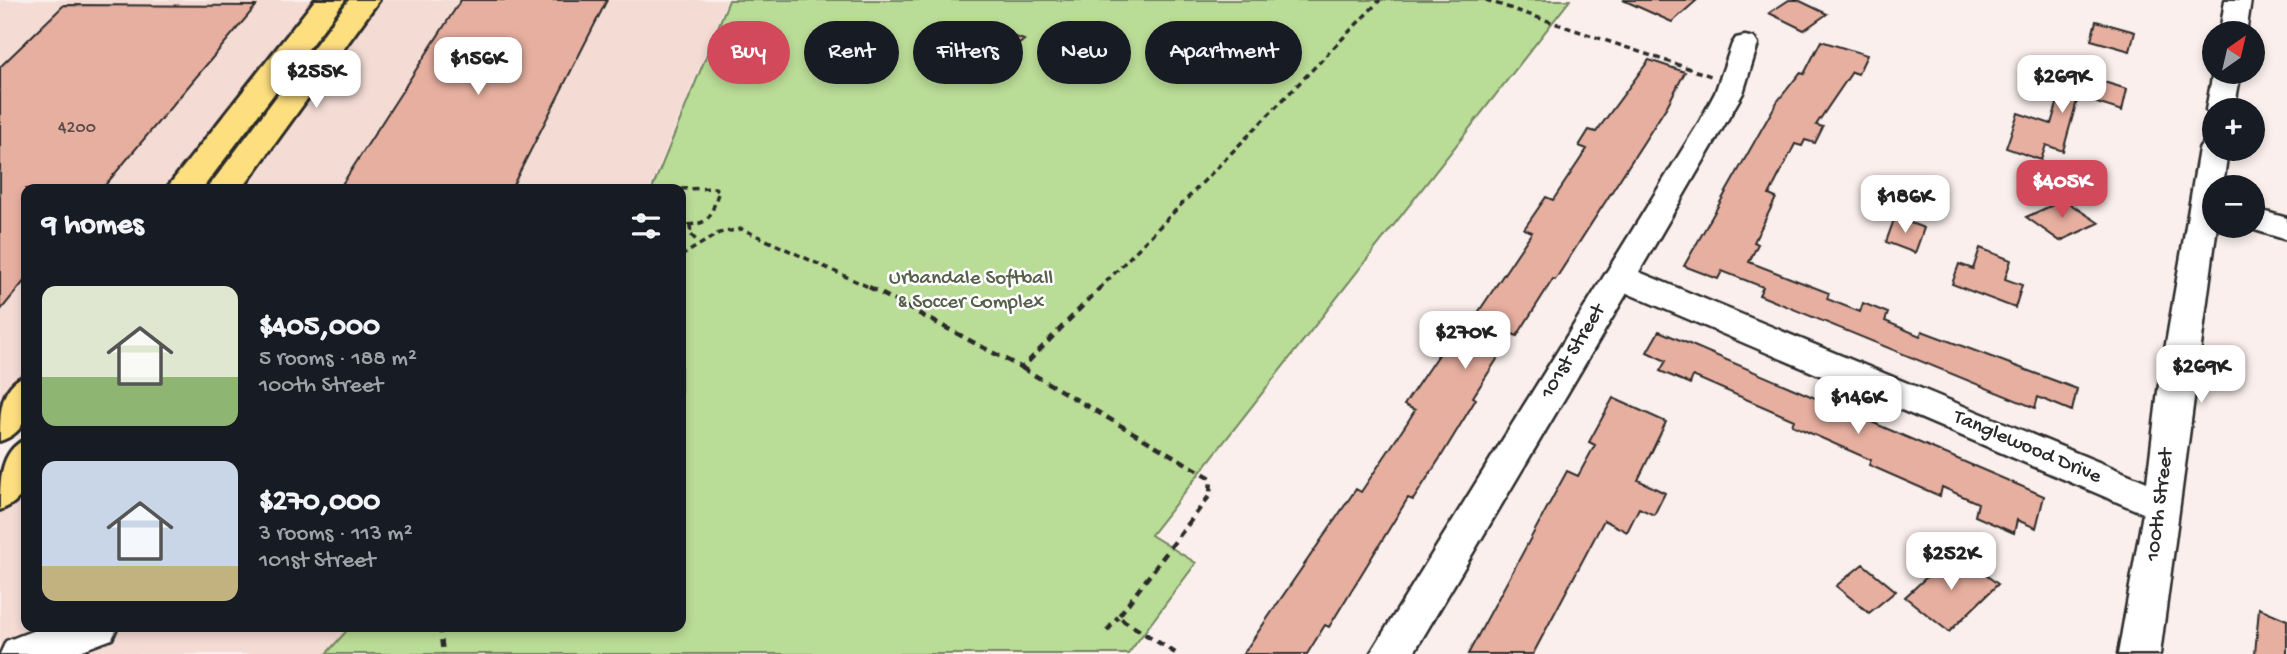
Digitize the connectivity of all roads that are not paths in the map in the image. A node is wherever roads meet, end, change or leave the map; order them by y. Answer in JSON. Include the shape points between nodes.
{"nodes":[{"id":1,"x":330,"y":0,"type":"edge"},
{"id":2,"x":364,"y":0,"type":"edge"},
{"id":3,"x":2238,"y":0,"type":"edge"},
{"id":4,"x":2235,"y":21,"type":"edge"},
{"id":5,"x":1745,"y":44,"type":"dead end"},
{"id":6,"x":187,"y":184,"type":"edge"},
{"id":7,"x":228,"y":184,"type":"edge"},
{"id":8,"x":2265,"y":222,"type":"edge"},
{"id":9,"x":2287,"y":229,"type":"edge"},
{"id":10,"x":2204,"y":238,"type":"edge"},
{"id":11,"x":1620,"y":277,"type":"junction"},
{"id":12,"x":21,"y":398,"type":"edge"},
{"id":13,"x":0,"y":425,"type":"edge"},
{"id":14,"x":21,"y":463,"type":"edge"},
{"id":15,"x":0,"y":492,"type":"edge"},
{"id":16,"x":2163,"y":505,"type":"junction"},
{"id":17,"x":82,"y":632,"type":"edge"},
{"id":18,"x":21,"y":654,"type":"edge"},
{"id":19,"x":1391,"y":654,"type":"edge"},
{"id":20,"x":2139,"y":654,"type":"edge"}],
"edges":[{"from":1,"to":6,"type":"main road"},
{"from":2,"to":7,"type":"main road"},
{"from":3,"to":4,"type":"street"},
{"from":5,"to":11,"type":"street","name":"101st Street","via":[[1714,121]]},
{"from":8,"to":9,"type":"street"},
{"from":10,"to":16,"type":"street","name":"100th Street","via":[[2175,391]]},
{"from":11,"to":16,"type":"street","name":"Tanglewood Drive"},
{"from":11,"to":19,"type":"street","name":"101st Street"},
{"from":12,"to":13,"type":"main road"},
{"from":14,"to":15,"type":"main road"},
{"from":16,"to":20,"type":"street","name":"100th Street"},
{"from":17,"to":18,"type":"street"}]}
